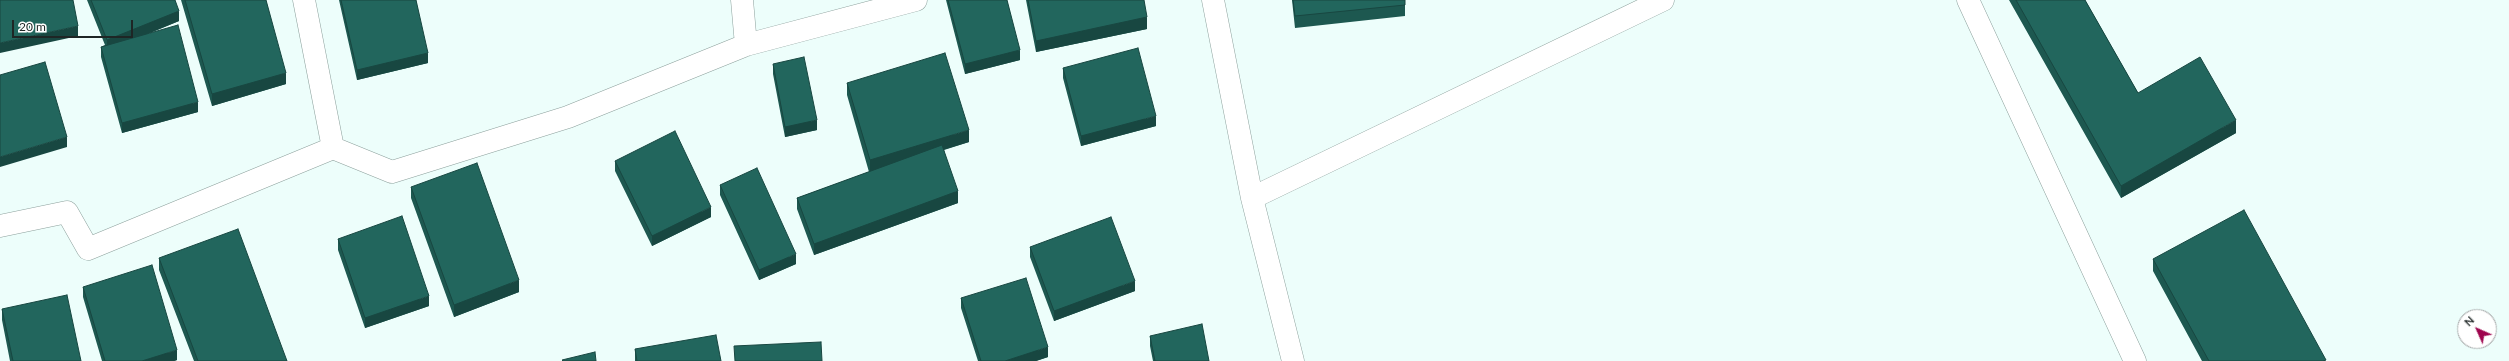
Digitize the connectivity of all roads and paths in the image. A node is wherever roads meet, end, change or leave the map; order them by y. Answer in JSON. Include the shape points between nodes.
{"nodes":[{"id":1,"x":304,"y":0,"type":"edge"},
{"id":2,"x":742,"y":0,"type":"edge"},
{"id":3,"x":916,"y":0,"type":"edge"},
{"id":4,"x":1213,"y":0,"type":"edge"},
{"id":5,"x":1662,"y":0,"type":"edge"},
{"id":6,"x":1968,"y":0,"type":"edge"},
{"id":7,"x":746,"y":46,"type":"junction"},
{"id":8,"x":333,"y":148,"type":"junction"},
{"id":9,"x":1252,"y":198,"type":"junction"},
{"id":10,"x":0,"y":226,"type":"edge"},
{"id":11,"x":1293,"y":361,"type":"edge"},
{"id":12,"x":2135,"y":361,"type":"edge"}],
"edges":[{"from":1,"to":8,"type":"street"},
{"from":2,"to":7,"type":"street"},
{"from":3,"to":7,"type":"street"},
{"from":4,"to":9,"type":"street"},
{"from":5,"to":9,"type":"street"},
{"from":6,"to":12,"type":"street"},
{"from":7,"to":8,"type":"street","via":[[568,117],[392,172]]},
{"from":8,"to":10,"type":"street","via":[[88,249],[67,212]]},
{"from":9,"to":11,"type":"street"}]}
